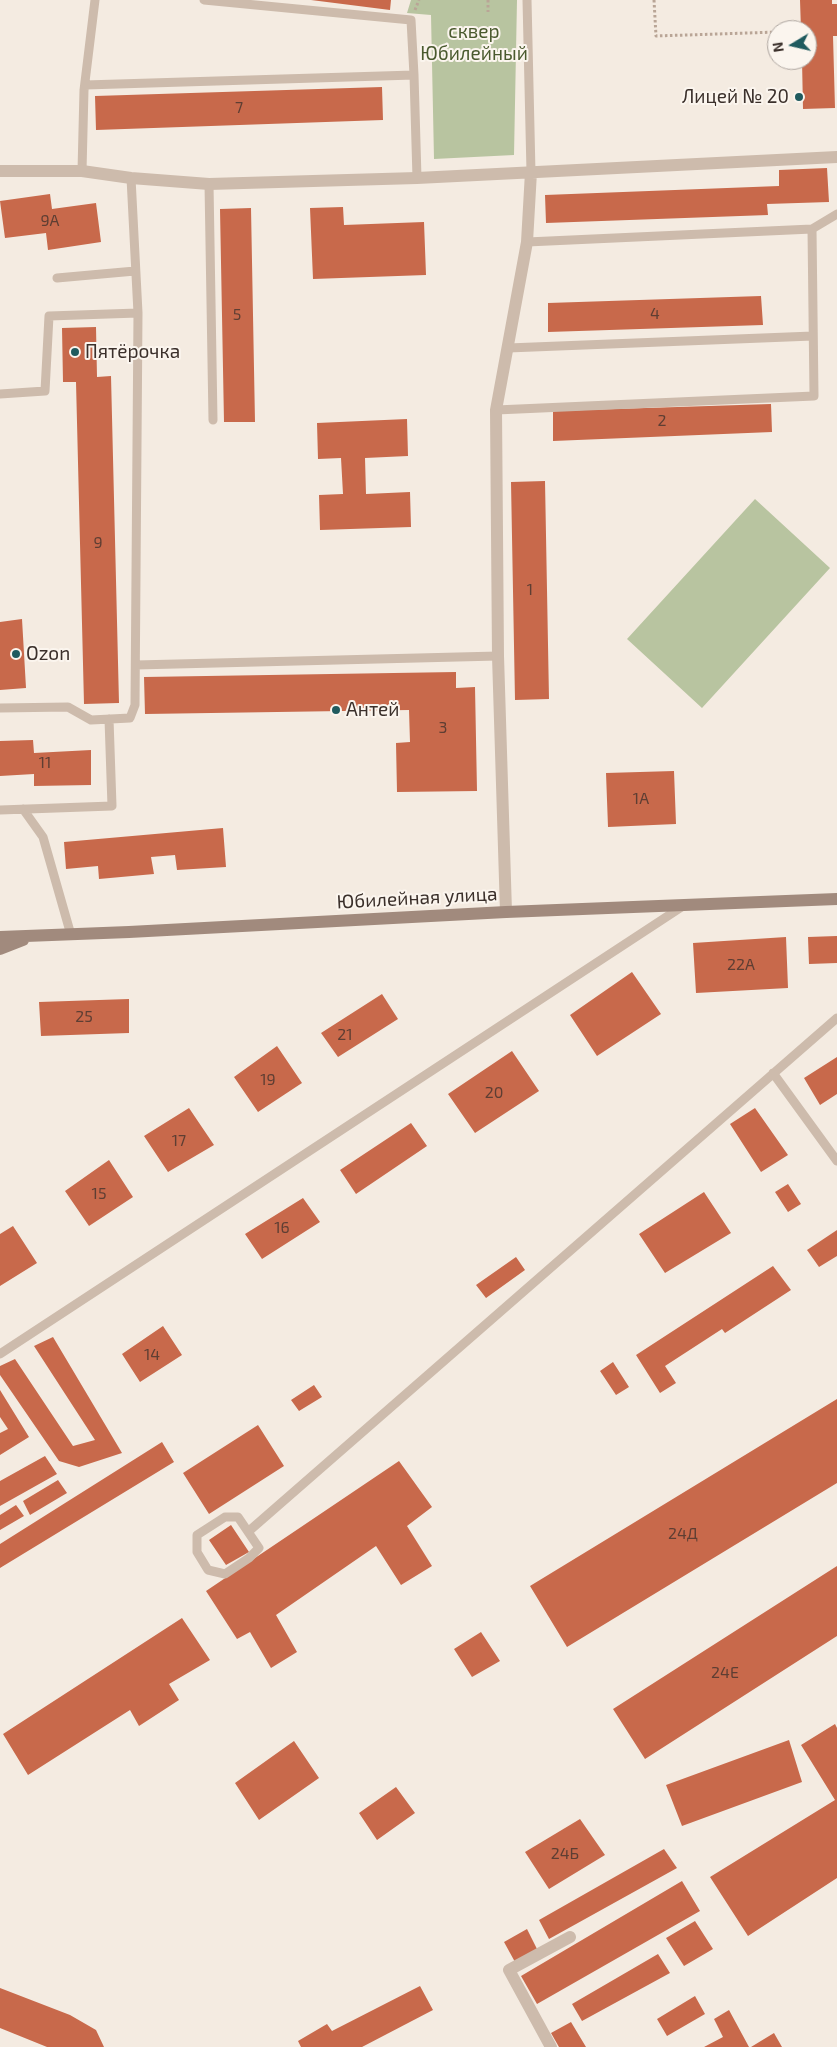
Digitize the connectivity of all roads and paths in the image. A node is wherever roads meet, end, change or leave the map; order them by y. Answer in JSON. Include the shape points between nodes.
{"nodes":[{"id":1,"x":95,"y":0,"type":"edge"},
{"id":2,"x":204,"y":0,"type":"edge"},
{"id":3,"x":488,"y":0,"type":"edge"},
{"id":4,"x":527,"y":0,"type":"edge"},
{"id":5,"x":654,"y":0,"type":"edge"},
{"id":6,"x":488,"y":12,"type":"dead end"},
{"id":7,"x":767,"y":32,"type":"edge"},
{"id":8,"x":414,"y":75,"type":"junction"},
{"id":9,"x":85,"y":85,"type":"junction"},
{"id":10,"x":837,"y":157,"type":"edge"},
{"id":11,"x":0,"y":171,"type":"edge"},
{"id":12,"x":82,"y":171,"type":"junction"},
{"id":13,"x":532,"y":172,"type":"junction"},
{"id":14,"x":131,"y":178,"type":"junction"},
{"id":15,"x":417,"y":178,"type":"junction"},
{"id":16,"x":209,"y":184,"type":"junction"},
{"id":17,"x":837,"y":214,"type":"edge"},
{"id":18,"x":812,"y":229,"type":"junction"},
{"id":19,"x":527,"y":242,"type":"junction"},
{"id":20,"x":135,"y":271,"type":"junction"},
{"id":21,"x":57,"y":278,"type":"dead end"},
{"id":22,"x":138,"y":312,"type":"junction"},
{"id":23,"x":813,"y":336,"type":"junction"},
{"id":24,"x":508,"y":348,"type":"junction"},
{"id":25,"x":0,"y":394,"type":"edge"},
{"id":26,"x":496,"y":410,"type":"junction"},
{"id":27,"x":213,"y":420,"type":"dead end"},
{"id":28,"x":498,"y":656,"type":"junction"},
{"id":29,"x":136,"y":665,"type":"junction"},
{"id":30,"x":0,"y":708,"type":"edge"},
{"id":31,"x":110,"y":719,"type":"junction"},
{"id":32,"x":22,"y":809,"type":"junction"},
{"id":33,"x":0,"y":810,"type":"edge"},
{"id":34,"x":837,"y":898,"type":"edge"},
{"id":35,"x":685,"y":904,"type":"junction"},
{"id":36,"x":506,"y":912,"type":"junction"},
{"id":37,"x":71,"y":935,"type":"junction"},
{"id":38,"x":0,"y":937,"type":"edge"},
{"id":39,"x":32,"y":937,"type":"junction"},
{"id":40,"x":0,"y":949,"type":"edge"},
{"id":41,"x":837,"y":1018,"type":"edge"},
{"id":42,"x":773,"y":1074,"type":"junction"},
{"id":43,"x":837,"y":1161,"type":"edge"},
{"id":44,"x":0,"y":1354,"type":"edge"},
{"id":45,"x":249,"y":1531,"type":"junction"},
{"id":46,"x":570,"y":1937,"type":"dead end"},
{"id":47,"x":551,"y":2047,"type":"edge"}],
"edges":[{"from":1,"to":9,"type":"lane"},
{"from":2,"to":8,"type":"lane","via":[[411,20]]},
{"from":3,"to":6,"type":"path"},
{"from":4,"to":13,"type":"lane"},
{"from":5,"to":7,"type":"path","via":[[656,36]]},
{"from":8,"to":9,"type":"lane"},
{"from":8,"to":15,"type":"lane"},
{"from":9,"to":12,"type":"lane"},
{"from":10,"to":13,"type":"street"},
{"from":11,"to":12,"type":"street"},
{"from":12,"to":14,"type":"street"},
{"from":13,"to":15,"type":"street"},
{"from":13,"to":19,"type":"street"},
{"from":14,"to":16,"type":"street"},
{"from":14,"to":20,"type":"lane"},
{"from":15,"to":16,"type":"street"},
{"from":16,"to":27,"type":"lane"},
{"from":17,"to":18,"type":"lane"},
{"from":18,"to":19,"type":"lane"},
{"from":18,"to":23,"type":"lane"},
{"from":19,"to":24,"type":"street"},
{"from":20,"to":21,"type":"lane"},
{"from":20,"to":22,"type":"lane"},
{"from":22,"to":25,"type":"lane","via":[[49,316],[45,391]]},
{"from":22,"to":29,"type":"lane"},
{"from":23,"to":24,"type":"lane"},
{"from":23,"to":26,"type":"lane","via":[[814,396]]},
{"from":24,"to":26,"type":"street"},
{"from":26,"to":28,"type":"street"},
{"from":28,"to":29,"type":"lane"},
{"from":28,"to":36,"type":"street"},
{"from":29,"to":31,"type":"lane","via":[[135,705],[130,718]]},
{"from":30,"to":31,"type":"lane","via":[[68,707],[91,720]]},
{"from":31,"to":32,"type":"lane","via":[[112,806]]},
{"from":32,"to":33,"type":"lane"},
{"from":32,"to":37,"type":"lane","via":[[43,837]]},
{"from":34,"to":35,"type":"street","name":"Юбилейная улица"},
{"from":35,"to":36,"type":"street","name":"Юбилейная улица"},
{"from":35,"to":44,"type":"lane"},
{"from":36,"to":37,"type":"street","name":"Юбилейная улица"},
{"from":37,"to":39,"type":"street","name":"Юбилейная улица"},
{"from":38,"to":39,"type":"street","name":"Юбилейная улица"},
{"from":39,"to":40,"type":"street"},
{"from":41,"to":42,"type":"lane"},
{"from":42,"to":43,"type":"lane"},
{"from":42,"to":45,"type":"lane"},
{"from":45,"to":45,"type":"lane","via":[[259,1548],[249,1558],[224,1574],[208,1570],[197,1552],[197,1535],[225,1517],[238,1518]]},
{"from":46,"to":47,"type":"street","via":[[509,1970]]}]}
